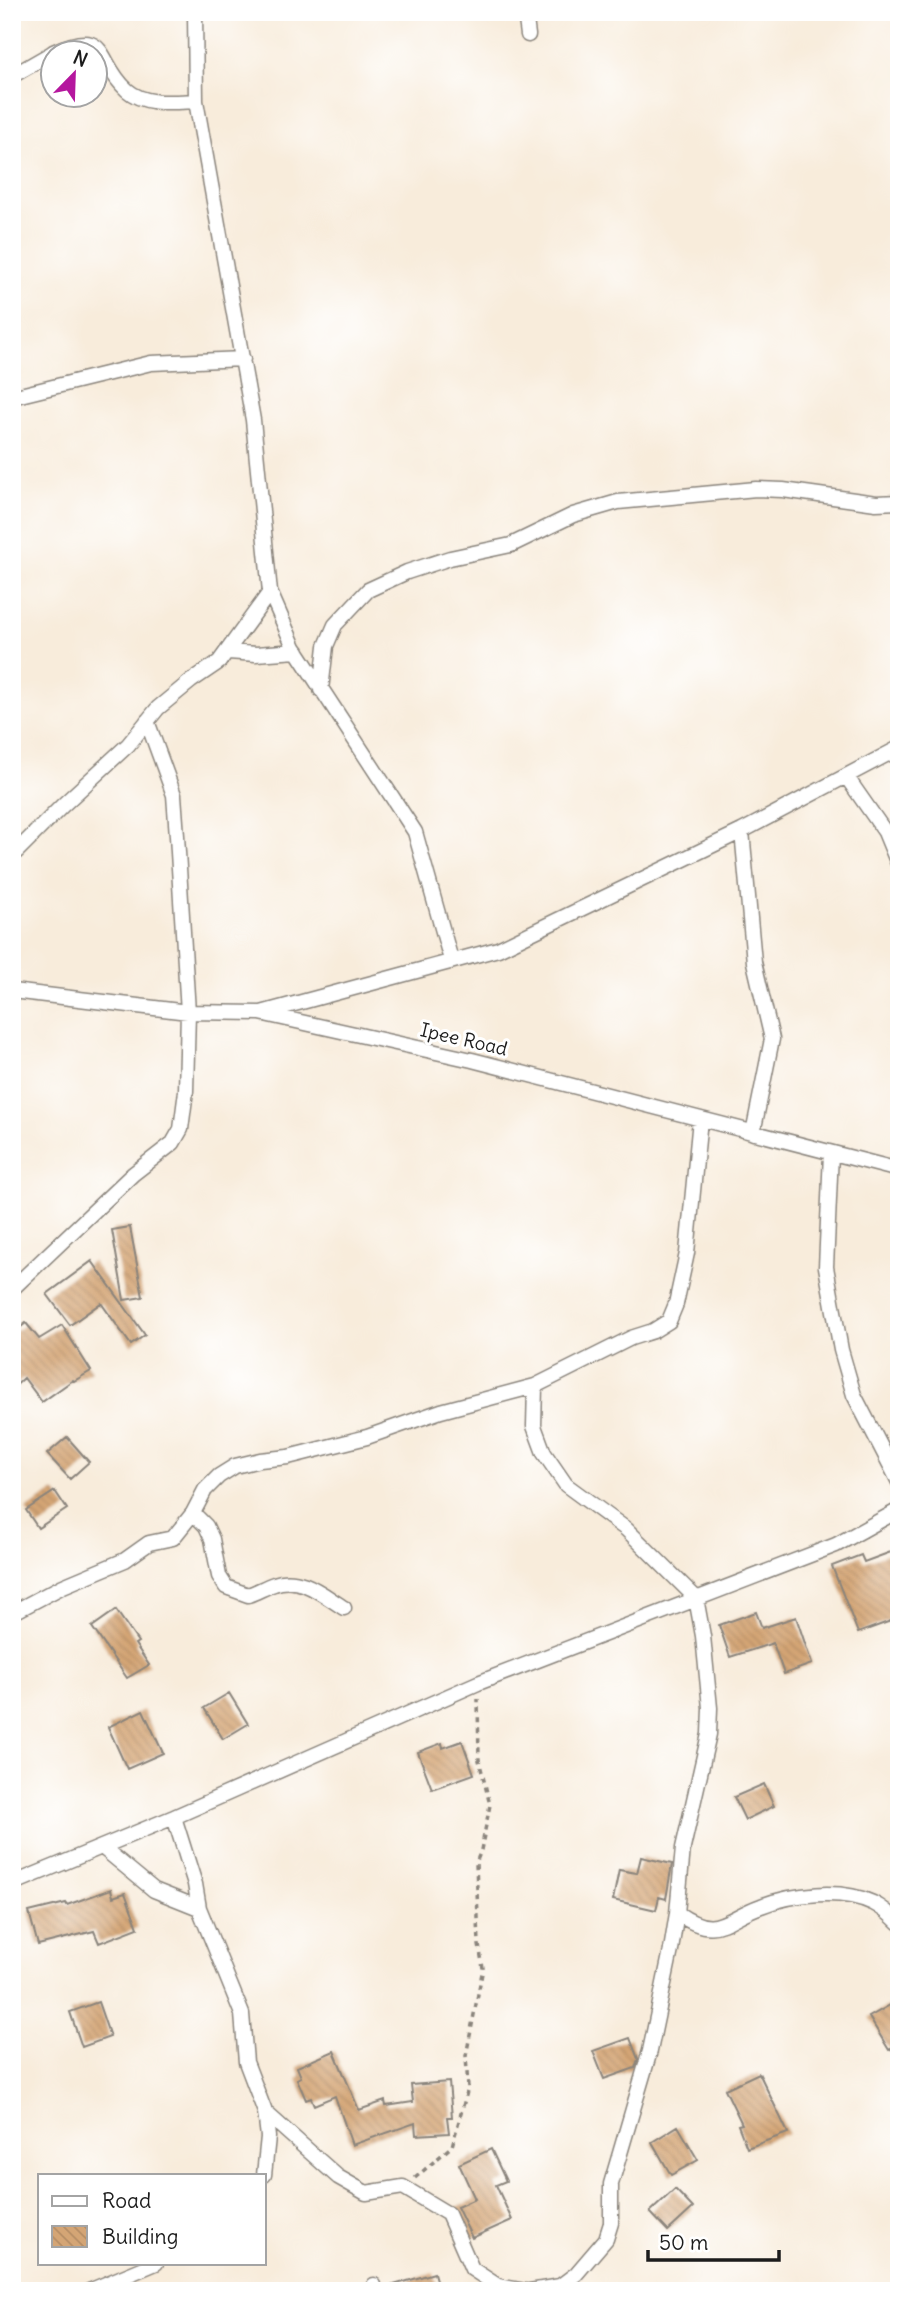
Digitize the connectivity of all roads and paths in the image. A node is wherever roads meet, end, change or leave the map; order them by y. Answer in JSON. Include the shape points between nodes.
{"nodes":[{"id":1,"x":195,"y":12,"type":"edge"},
{"id":2,"x":525,"y":12,"type":"edge"},
{"id":3,"x":528,"y":35,"type":"dead end"},
{"id":4,"x":38,"y":61,"type":"edge"},
{"id":5,"x":108,"y":62,"type":"edge"},
{"id":6,"x":12,"y":76,"type":"edge"},
{"id":7,"x":196,"y":101,"type":"junction"},
{"id":8,"x":243,"y":359,"type":"junction"},
{"id":9,"x":12,"y":397,"type":"edge"},
{"id":10,"x":899,"y":502,"type":"edge"},
{"id":11,"x":270,"y":592,"type":"junction"},
{"id":12,"x":297,"y":651,"type":"junction"},
{"id":13,"x":228,"y":652,"type":"junction"},
{"id":14,"x":321,"y":690,"type":"junction"},
{"id":15,"x":147,"y":721,"type":"junction"},
{"id":16,"x":899,"y":748,"type":"edge"},
{"id":17,"x":846,"y":776,"type":"junction"},
{"id":18,"x":742,"y":831,"type":"junction"},
{"id":19,"x":12,"y":856,"type":"edge"},
{"id":20,"x":899,"y":866,"type":"edge"},
{"id":21,"x":451,"y":960,"type":"junction"},
{"id":22,"x":12,"y":990,"type":"edge"},
{"id":23,"x":188,"y":1012,"type":"junction"},
{"id":24,"x":260,"y":1013,"type":"junction"},
{"id":25,"x":700,"y":1119,"type":"junction"},
{"id":26,"x":753,"y":1133,"type":"junction"},
{"id":27,"x":831,"y":1153,"type":"junction"},
{"id":28,"x":899,"y":1170,"type":"edge"},
{"id":29,"x":12,"y":1289,"type":"edge"},
{"id":30,"x":535,"y":1385,"type":"junction"},
{"id":31,"x":899,"y":1482,"type":"edge"},
{"id":32,"x":899,"y":1510,"type":"edge"},
{"id":33,"x":193,"y":1513,"type":"junction"},
{"id":34,"x":696,"y":1598,"type":"junction"},
{"id":35,"x":344,"y":1608,"type":"dead end"},
{"id":36,"x":12,"y":1613,"type":"edge"},
{"id":37,"x":478,"y":1683,"type":"junction"},
{"id":38,"x":174,"y":1817,"type":"junction"},
{"id":39,"x":102,"y":1847,"type":"junction"},
{"id":40,"x":12,"y":1884,"type":"edge"},
{"id":41,"x":199,"y":1908,"type":"junction"},
{"id":42,"x":677,"y":1913,"type":"junction"},
{"id":43,"x":899,"y":1923,"type":"edge"},
{"id":44,"x":265,"y":2112,"type":"junction"},
{"id":45,"x":264,"y":2174,"type":"edge"},
{"id":46,"x":403,"y":2188,"type":"junction"},
{"id":47,"x":154,"y":2264,"type":"edge"},
{"id":48,"x":89,"y":2291,"type":"edge"},
{"id":49,"x":528,"y":2291,"type":"edge"}],
"edges":[{"from":1,"to":7,"type":"street"},
{"from":2,"to":3,"type":"street"},
{"from":4,"to":6,"type":"street"},
{"from":5,"to":7,"type":"street","via":[[127,90],[162,103]]},
{"from":7,"to":8,"type":"street"},
{"from":8,"to":9,"type":"street","via":[[151,363]]},
{"from":8,"to":11,"type":"street"},
{"from":10,"to":14,"type":"street","via":[[756,489],[618,502],[573,515],[511,545],[439,561],[369,590],[334,625],[326,646]]},
{"from":11,"to":12,"type":"street"},
{"from":11,"to":13,"type":"street"},
{"from":12,"to":13,"type":"street"},
{"from":12,"to":14,"type":"street"},
{"from":13,"to":15,"type":"street"},
{"from":14,"to":21,"type":"street","via":[[415,832]]},
{"from":15,"to":19,"type":"street","via":[[128,745]]},
{"from":15,"to":23,"type":"street","via":[[174,795]]},
{"from":16,"to":17,"type":"street"},
{"from":17,"to":18,"type":"street"},
{"from":17,"to":20,"type":"street","via":[[885,832]]},
{"from":18,"to":21,"type":"street","via":[[498,949]]},
{"from":18,"to":26,"type":"street","via":[[754,962],[772,1039]]},
{"from":21,"to":24,"type":"street"},
{"from":22,"to":23,"type":"street","name":"Ipee Road"},
{"from":23,"to":24,"type":"street","name":"Ipee Road"},
{"from":23,"to":29,"type":"street","via":[[186,1091],[178,1137]]},
{"from":24,"to":25,"type":"street","name":"Ipee Road","via":[[472,1060]]},
{"from":25,"to":26,"type":"street","name":"Ipee Road"},
{"from":25,"to":30,"type":"street","via":[[687,1253],[669,1321]]},
{"from":26,"to":27,"type":"street","name":"Ipee Road"},
{"from":27,"to":28,"type":"street","name":"Ipee Road"},
{"from":27,"to":31,"type":"street","via":[[826,1267],[841,1350],[854,1395]]},
{"from":30,"to":33,"type":"street","via":[[367,1437],[235,1466],[205,1490]]},
{"from":30,"to":34,"type":"street","via":[[534,1426],[544,1453],[566,1485],[626,1529]]},
{"from":32,"to":34,"type":"street","via":[[836,1545]]},
{"from":33,"to":35,"type":"street","via":[[212,1539],[219,1576],[226,1587],[248,1595],[274,1583],[300,1583]]},
{"from":33,"to":36,"type":"street","via":[[173,1538],[149,1543],[125,1560]]},
{"from":34,"to":37,"type":"street"},
{"from":34,"to":42,"type":"street","via":[[709,1676],[709,1734],[683,1848]]},
{"from":37,"to":38,"type":"street"},
{"from":37,"to":46,"type":"path","via":[[478,1760],[490,1805],[476,1863],[483,1968],[466,2056],[468,2088],[452,2146]]},
{"from":38,"to":39,"type":"street"},
{"from":38,"to":41,"type":"street"},
{"from":39,"to":40,"type":"street"},
{"from":39,"to":41,"type":"street","via":[[154,1890]]},
{"from":41,"to":44,"type":"street","via":[[242,2014],[246,2062]]},
{"from":42,"to":43,"type":"street","via":[[704,1927],[725,1925],[760,1906],[831,1895],[872,1903]]},
{"from":42,"to":49,"type":"street","via":[[650,2051],[611,2184],[611,2223],[606,2239],[560,2286]]},
{"from":44,"to":45,"type":"street"},
{"from":44,"to":46,"type":"street","via":[[338,2176],[366,2193]]},
{"from":46,"to":49,"type":"street","via":[[448,2214],[472,2269],[498,2286]]},
{"from":47,"to":48,"type":"street"}]}
